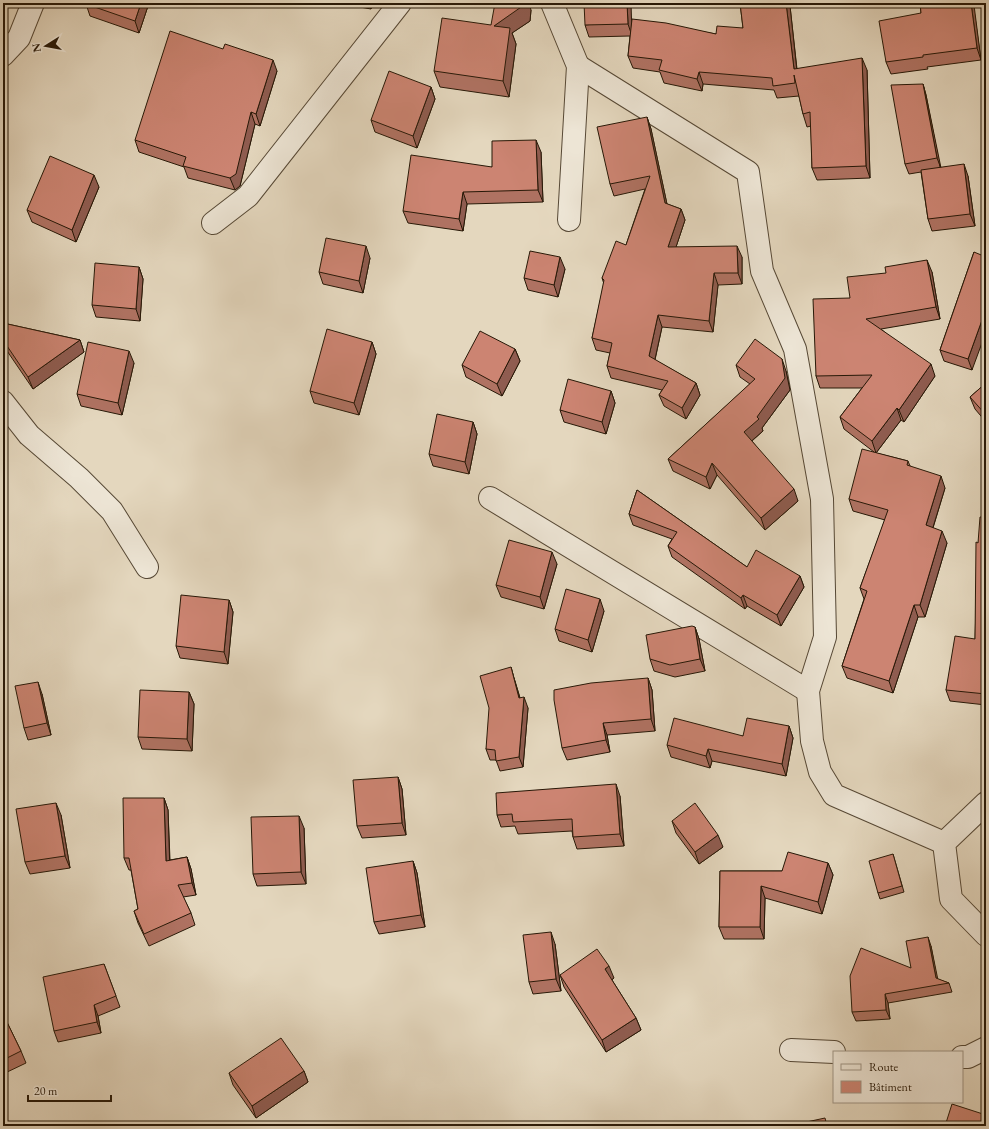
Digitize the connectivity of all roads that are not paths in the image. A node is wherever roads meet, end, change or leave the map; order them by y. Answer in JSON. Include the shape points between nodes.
{"nodes":[{"id":1,"x":33,"y":3,"type":"edge"},
{"id":2,"x":400,"y":3,"type":"edge"},
{"id":3,"x":552,"y":3,"type":"edge"},
{"id":4,"x":3,"y":55,"type":"edge"},
{"id":5,"x":578,"y":66,"type":"junction"},
{"id":6,"x":569,"y":220,"type":"dead end"},
{"id":7,"x":213,"y":223,"type":"dead end"},
{"id":8,"x":3,"y":402,"type":"edge"},
{"id":9,"x":490,"y":498,"type":"dead end"},
{"id":10,"x":147,"y":567,"type":"dead end"},
{"id":11,"x":808,"y":691,"type":"junction"},
{"id":12,"x":986,"y":803,"type":"edge"},
{"id":13,"x":944,"y":843,"type":"junction"},
{"id":14,"x":986,"y":935,"type":"edge"},
{"id":15,"x":986,"y":1048,"type":"edge"},
{"id":16,"x":791,"y":1050,"type":"dead end"},
{"id":17,"x":833,"y":1052,"type":"edge"},
{"id":18,"x":963,"y":1057,"type":"edge"}],
"edges":[{"from":1,"to":4,"type":"street","via":[[19,38]]},
{"from":2,"to":7,"type":"street","via":[[248,196]]},
{"from":3,"to":5,"type":"street"},
{"from":5,"to":6,"type":"street"},
{"from":5,"to":11,"type":"street","via":[[748,172],[762,271],[795,349],[822,499],[825,637]]},
{"from":8,"to":10,"type":"street","via":[[29,435],[79,478],[112,511]]},
{"from":9,"to":11,"type":"street"},
{"from":11,"to":13,"type":"street","via":[[812,741],[820,772],[834,795]]},
{"from":12,"to":13,"type":"street"},
{"from":13,"to":14,"type":"street","via":[[951,898]]},
{"from":15,"to":18,"type":"street"},
{"from":16,"to":17,"type":"street"}]}
